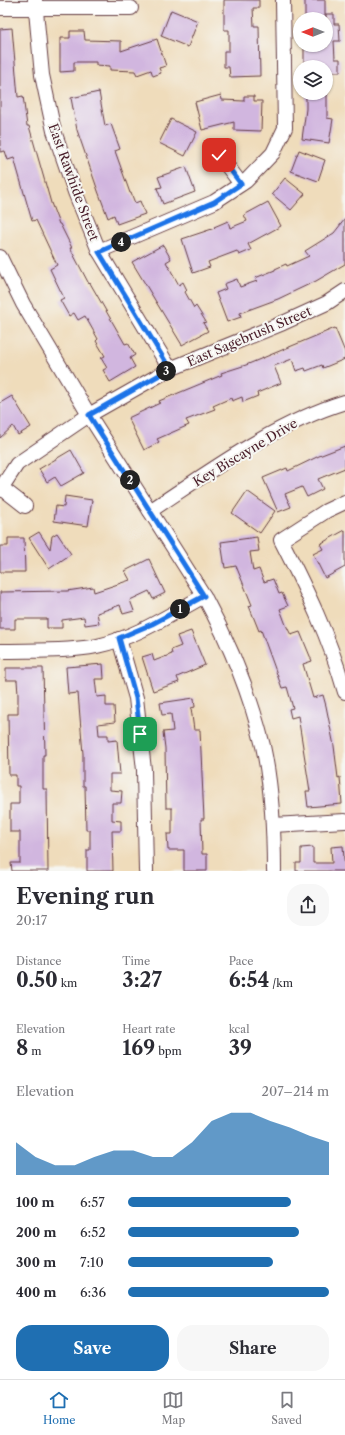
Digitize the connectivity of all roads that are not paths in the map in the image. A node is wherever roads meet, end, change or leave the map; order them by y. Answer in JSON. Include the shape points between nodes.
{"nodes":[{"id":1,"x":283,"y":0,"type":"edge"},
{"id":2,"x":35,"y":4,"type":"edge"},
{"id":3,"x":0,"y":8,"type":"edge"},
{"id":4,"x":131,"y":8,"type":"dead end"},
{"id":5,"x":219,"y":155,"type":"dead end"},
{"id":6,"x":241,"y":184,"type":"junction"},
{"id":7,"x":99,"y":252,"type":"junction"},
{"id":8,"x":0,"y":257,"type":"edge"},
{"id":9,"x":345,"y":291,"type":"edge"},
{"id":10,"x":170,"y":369,"type":"junction"},
{"id":11,"x":345,"y":402,"type":"edge"},
{"id":12,"x":89,"y":415,"type":"junction"},
{"id":13,"x":1,"y":489,"type":"edge"},
{"id":14,"x":345,"y":502,"type":"edge"},
{"id":15,"x":25,"y":506,"type":"dead end"},
{"id":16,"x":150,"y":511,"type":"junction"},
{"id":17,"x":204,"y":596,"type":"junction"},
{"id":18,"x":119,"y":638,"type":"junction"},
{"id":19,"x":0,"y":651,"type":"edge"},
{"id":20,"x":340,"y":659,"type":"edge"},
{"id":21,"x":345,"y":692,"type":"edge"},
{"id":22,"x":345,"y":821,"type":"edge"},
{"id":23,"x":274,"y":825,"type":"junction"},
{"id":24,"x":146,"y":871,"type":"edge"},
{"id":25,"x":274,"y":871,"type":"edge"}],
"edges":[{"from":1,"to":6,"type":"street","via":[[285,128],[273,153]]},
{"from":2,"to":3,"type":"street"},
{"from":2,"to":4,"type":"street"},
{"from":2,"to":7,"type":"street","name":"East Rawhide Street","via":[[42,75],[54,131]]},
{"from":5,"to":6,"type":"street"},
{"from":6,"to":7,"type":"street","via":[[214,202]]},
{"from":7,"to":10,"type":"street","name":"East Rawhide Street"},
{"from":8,"to":12,"type":"street","via":[[23,304]]},
{"from":9,"to":10,"type":"street","name":"East Sagebrush Street","via":[[327,303],[296,317]]},
{"from":10,"to":12,"type":"street","name":"East Sagebrush Street"},
{"from":11,"to":16,"type":"street","name":"Key Biscayne Drive","via":[[285,426],[223,462]]},
{"from":12,"to":13,"type":"street","name":"East Sagebrush Street","via":[[18,464]]},
{"from":12,"to":16,"type":"street"},
{"from":13,"to":15,"type":"street"},
{"from":14,"to":20,"type":"street","via":[[326,510],[281,540]]},
{"from":16,"to":17,"type":"street"},
{"from":17,"to":18,"type":"street","via":[[152,624]]},
{"from":17,"to":23,"type":"street","via":[[220,625],[248,693],[263,747]]},
{"from":18,"to":19,"type":"street","via":[[97,646]]},
{"from":18,"to":24,"type":"street","via":[[136,698],[144,770]]},
{"from":20,"to":21,"type":"street"},
{"from":22,"to":23,"type":"street"},
{"from":23,"to":25,"type":"street"}]}
